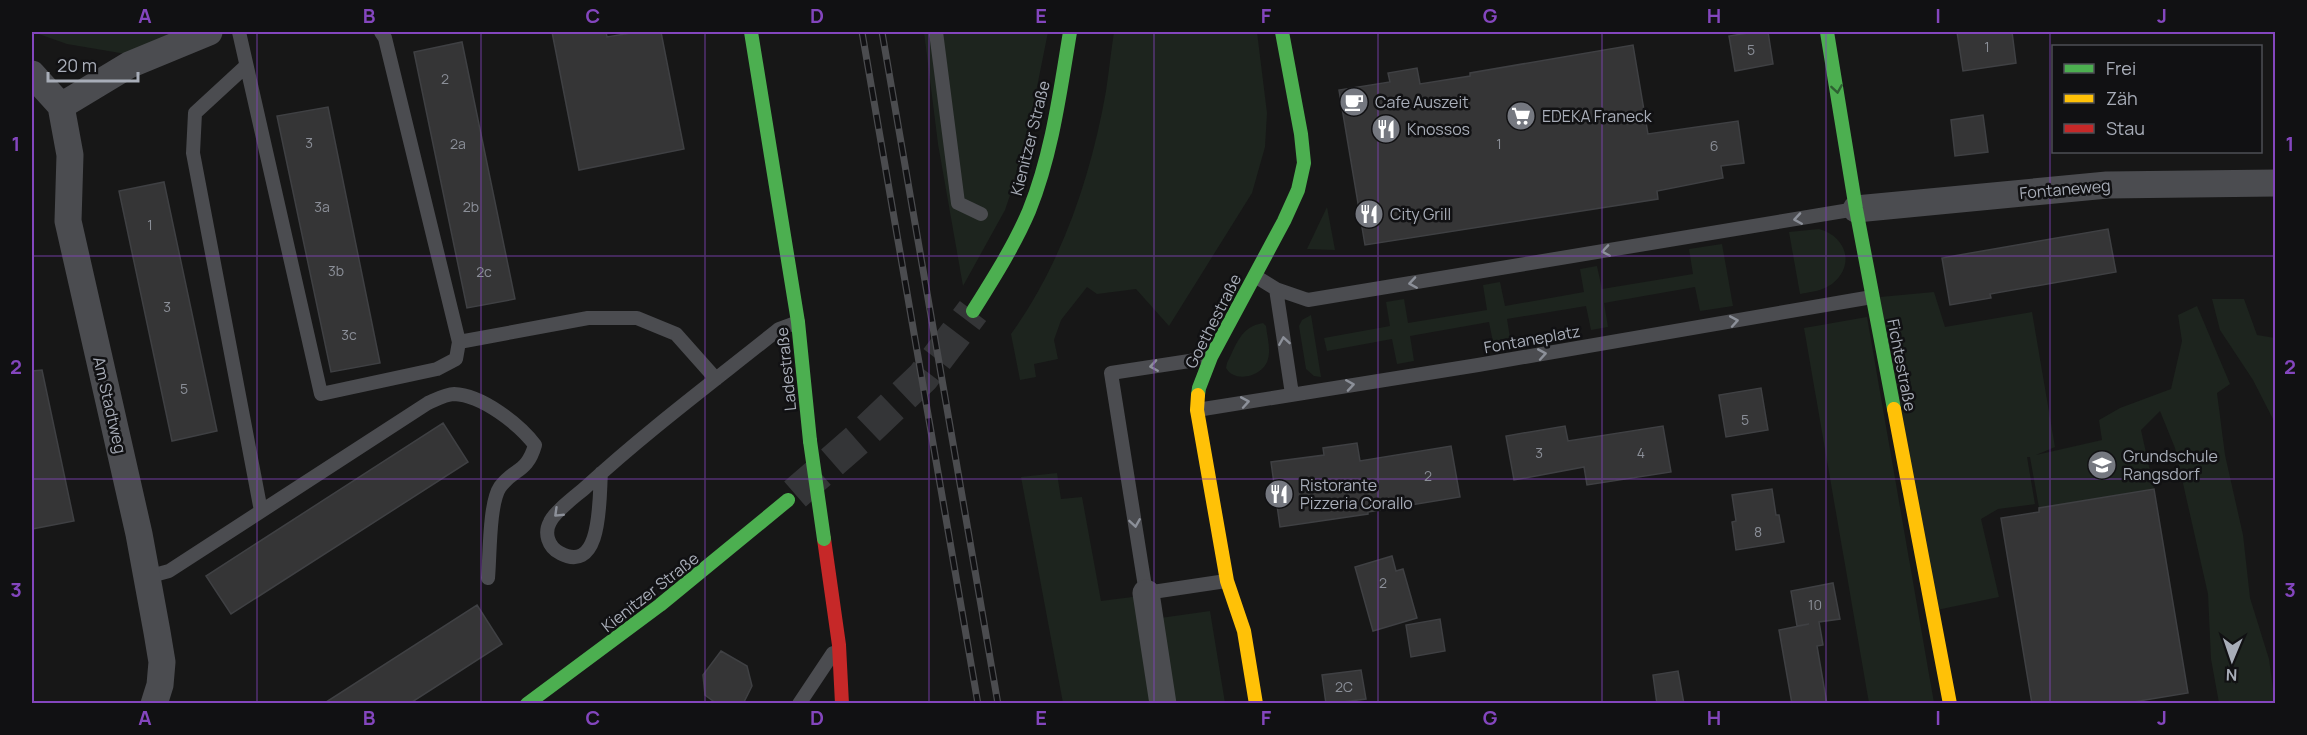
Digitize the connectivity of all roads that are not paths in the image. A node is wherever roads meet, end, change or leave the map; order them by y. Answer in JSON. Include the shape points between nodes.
{"nodes":[{"id":1,"x":209,"y":32,"type":"edge"},
{"id":2,"x":239,"y":32,"type":"edge"},
{"id":3,"x":381,"y":32,"type":"edge"},
{"id":4,"x":751,"y":32,"type":"edge"},
{"id":5,"x":936,"y":32,"type":"edge"},
{"id":6,"x":1071,"y":32,"type":"edge"},
{"id":7,"x":1282,"y":32,"type":"edge"},
{"id":8,"x":1827,"y":32,"type":"edge"},
{"id":9,"x":246,"y":66,"type":"junction"},
{"id":10,"x":32,"y":74,"type":"edge"},
{"id":11,"x":61,"y":106,"type":"junction"},
{"id":12,"x":2276,"y":183,"type":"edge"},
{"id":13,"x":1856,"y":209,"type":"junction"},
{"id":14,"x":981,"y":214,"type":"dead end"},
{"id":15,"x":1254,"y":276,"type":"junction"},
{"id":16,"x":1276,"y":289,"type":"junction"},
{"id":17,"x":1872,"y":297,"type":"junction"},
{"id":18,"x":973,"y":311,"type":"tunnel mouth"},
{"id":19,"x":798,"y":322,"type":"junction"},
{"id":20,"x":459,"y":342,"type":"junction"},
{"id":21,"x":1211,"y":357,"type":"junction"},
{"id":22,"x":716,"y":379,"type":"junction"},
{"id":23,"x":1292,"y":394,"type":"junction"},
{"id":24,"x":1197,"y":410,"type":"junction"},
{"id":25,"x":601,"y":473,"type":"junction"},
{"id":26,"x":788,"y":500,"type":"tunnel mouth"},
{"id":27,"x":261,"y":511,"type":"junction"},
{"id":28,"x":147,"y":577,"type":"junction"},
{"id":29,"x":488,"y":578,"type":"dead end"},
{"id":30,"x":1227,"y":581,"type":"junction"},
{"id":31,"x":1146,"y":593,"type":"junction"},
{"id":32,"x":839,"y":645,"type":"junction"},
{"id":33,"x":154,"y":704,"type":"edge"},
{"id":34,"x":527,"y":704,"type":"edge"},
{"id":35,"x":799,"y":704,"type":"edge"},
{"id":36,"x":842,"y":704,"type":"edge"},
{"id":37,"x":1163,"y":704,"type":"edge"},
{"id":38,"x":1256,"y":704,"type":"edge"},
{"id":39,"x":1950,"y":704,"type":"edge"}],
"edges":[{"from":1,"to":11,"type":"street","via":[[129,65]]},
{"from":2,"to":9,"type":"lane"},
{"from":3,"to":20,"type":"lane"},
{"from":4,"to":19,"type":"street","name":"Ladestraße"},
{"from":5,"to":14,"type":"lane","via":[[958,203]]},
{"from":6,"to":18,"type":"street","name":"Kienitzer Straße","via":[[1056,114],[1029,210]]},
{"from":7,"to":15,"type":"street","name":"Goethestraße","via":[[1304,163],[1293,200]]},
{"from":8,"to":13,"type":"street","name":"Fichtestraße","one_way":true},
{"from":9,"to":20,"type":"lane","via":[[321,394],[436,369],[456,359]]},
{"from":9,"to":27,"type":"lane","via":[[195,113],[193,153]]},
{"from":10,"to":11,"type":"street"},
{"from":11,"to":28,"type":"street","name":"Am Stadtweg","via":[[70,155],[68,221]]},
{"from":12,"to":13,"type":"street","name":"Fontaneweg","via":[[2107,185]]},
{"from":13,"to":16,"type":"lane","one_way":true,"via":[[1308,300]]},
{"from":13,"to":17,"type":"street","name":"Fichtestraße"},
{"from":15,"to":16,"type":"lane"},
{"from":15,"to":21,"type":"street","name":"Goethestraße"},
{"from":23,"to":16,"type":"lane","one_way":true},
{"from":23,"to":17,"type":"lane","name":"Fontaneplatz","one_way":true},
{"from":17,"to":39,"type":"street","name":"Fichtestraße"},
{"from":19,"to":22,"type":"lane","via":[[779,328]]},
{"from":19,"to":32,"type":"street","name":"Ladestraße","bridge":true,"via":[[810,441]]},
{"from":20,"to":22,"type":"lane","via":[[588,318],[637,318],[676,334]]},
{"from":21,"to":24,"type":"street","name":"Goethestraße","via":[[1198,388]]},
{"from":21,"to":31,"type":"lane","one_way":true,"via":[[1111,373]]},
{"from":22,"to":25,"type":"lane"},
{"from":24,"to":23,"type":"lane","name":"Fontaneplatz","one_way":true},
{"from":24,"to":30,"type":"street","name":"Goethestraße"},
{"from":25,"to":25,"type":"lane","one_way":true,"via":[[551,519],[548,539],[562,554],[576,556],[592,545]]},
{"from":26,"to":34,"type":"street","name":"Kienitzer Straße","via":[[683,588]]},
{"from":27,"to":28,"type":"lane","via":[[169,571]]},
{"from":27,"to":29,"type":"lane","via":[[428,403],[452,393],[475,398],[522,428],[535,445],[531,460],[500,487],[493,507]]},
{"from":28,"to":33,"type":"street","name":"Am Stadtweg","via":[[162,662]]},
{"from":30,"to":31,"type":"lane"},
{"from":30,"to":38,"type":"street","name":"Goethestraße","via":[[1244,632]]},
{"from":31,"to":37,"type":"street"},
{"from":32,"to":35,"type":"lane"},
{"from":32,"to":36,"type":"street","name":"Ladestraße"}]}
